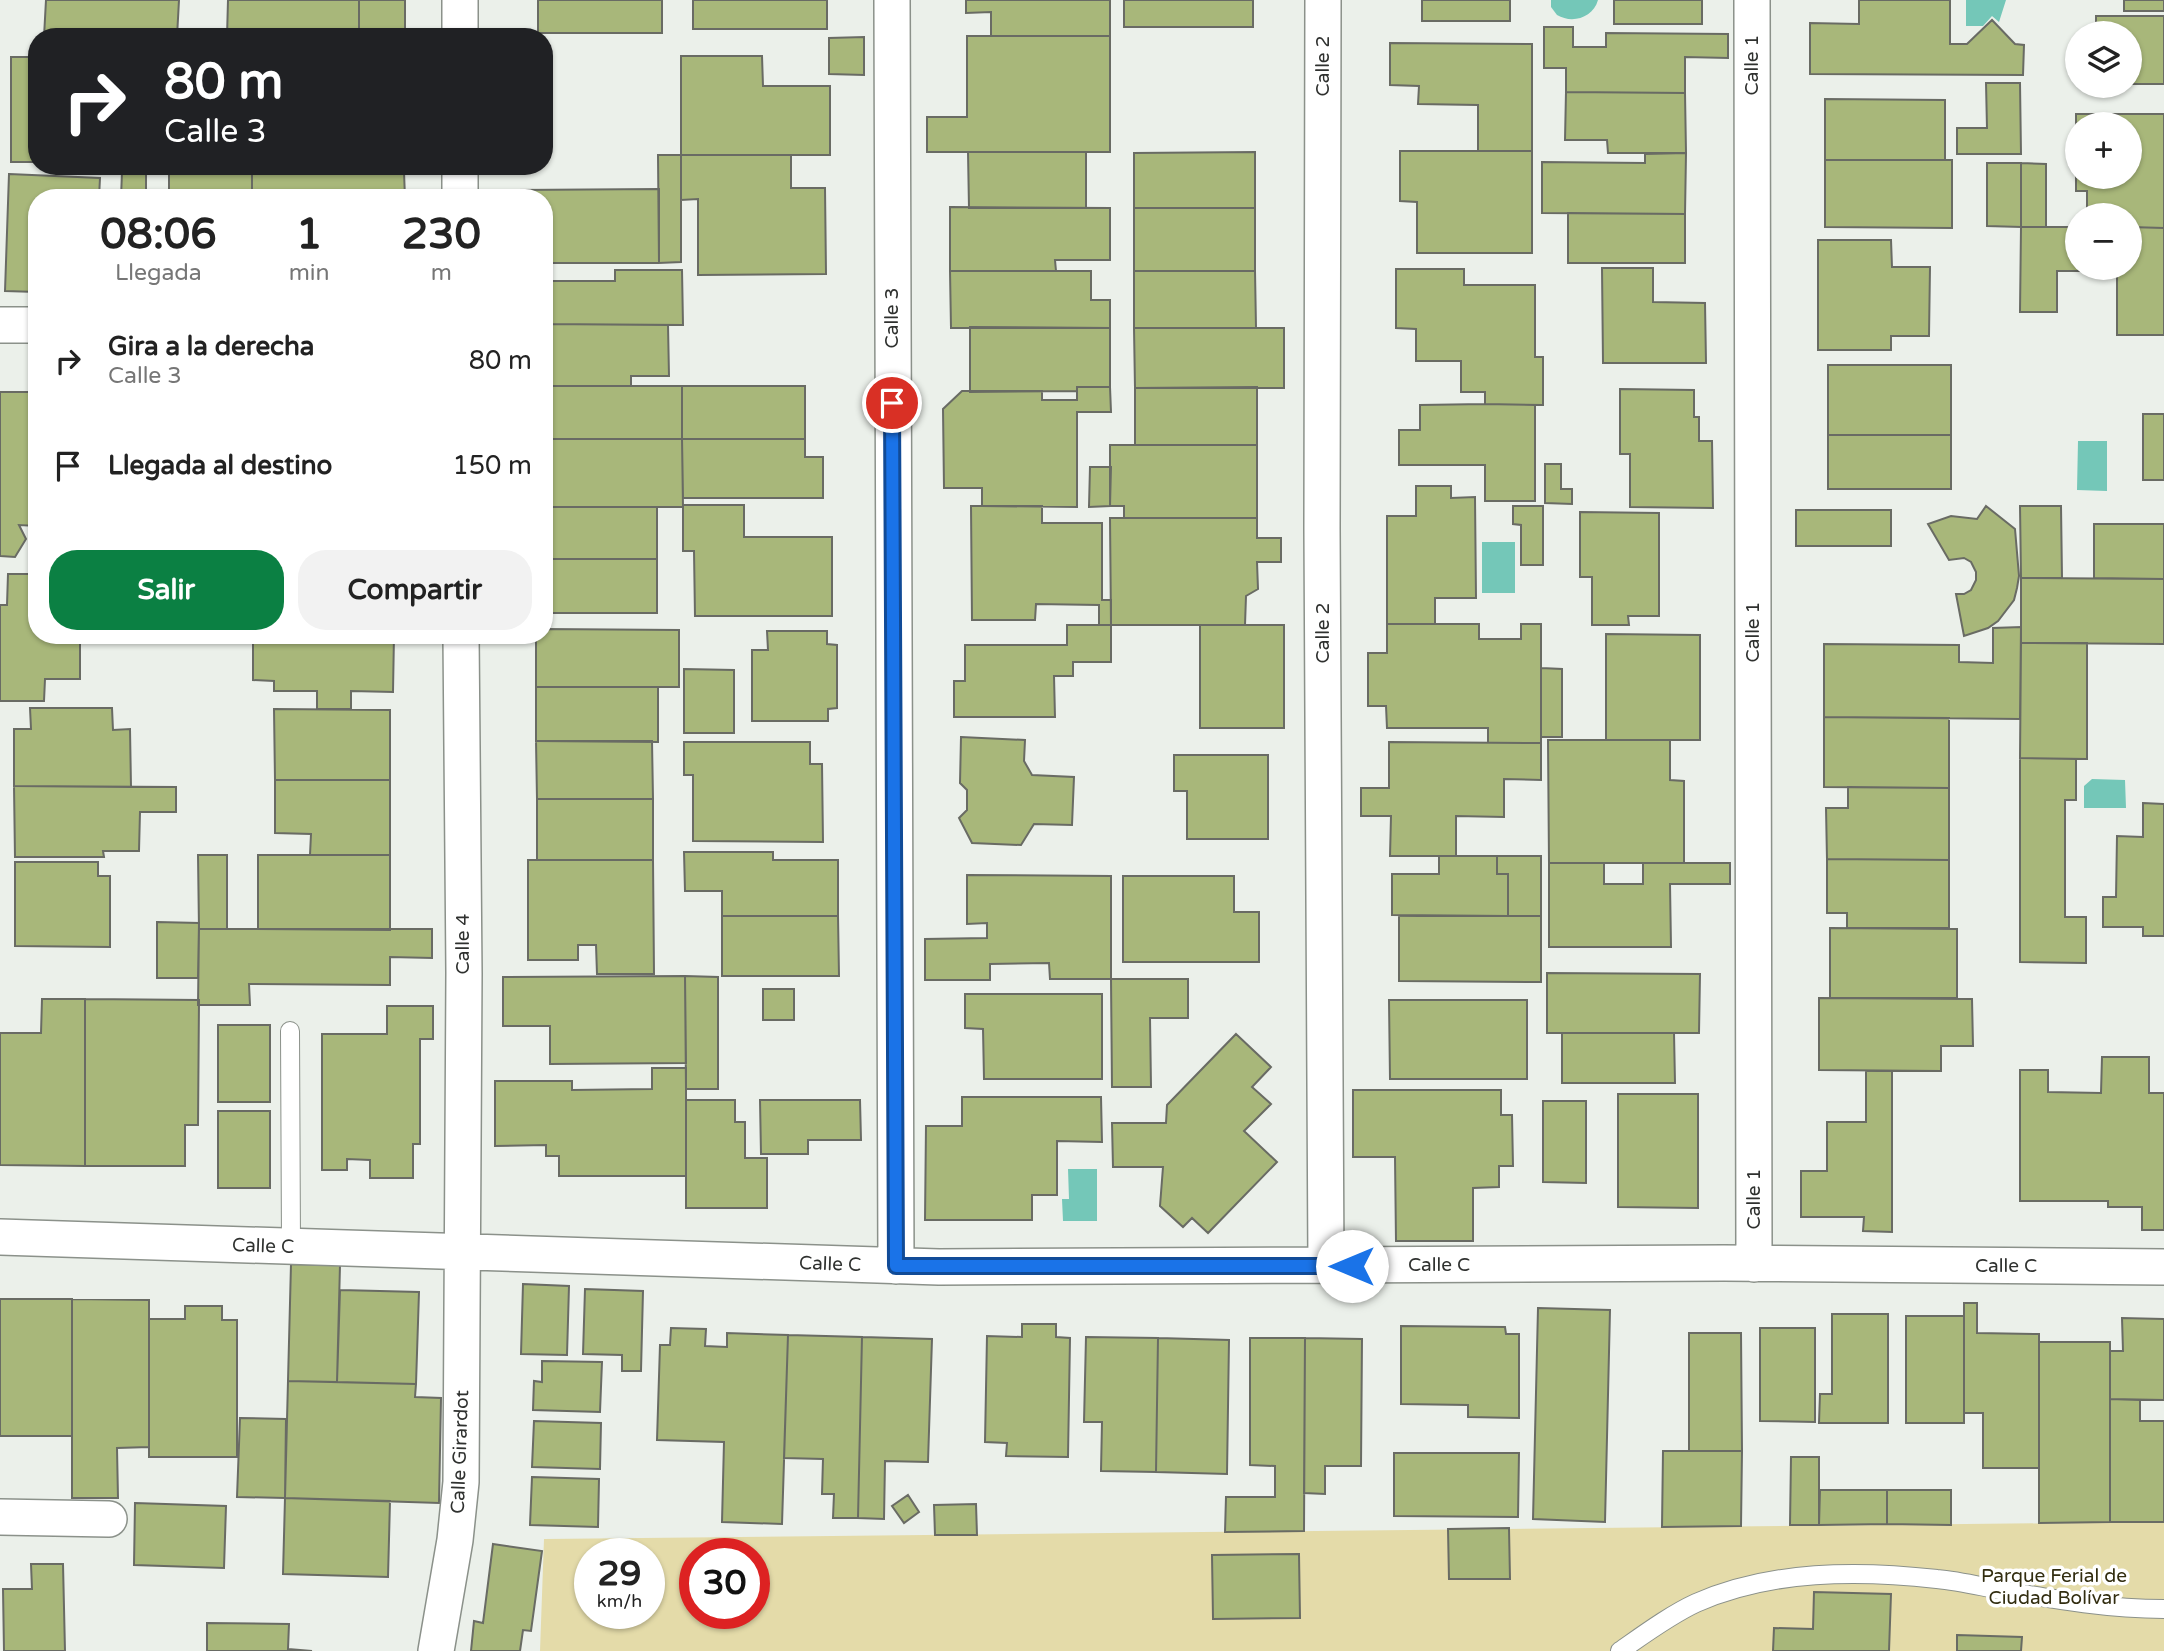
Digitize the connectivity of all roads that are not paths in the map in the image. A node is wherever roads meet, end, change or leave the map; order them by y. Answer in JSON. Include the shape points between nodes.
{"nodes":[{"id":1,"x":460,"y":0,"type":"edge"},
{"id":2,"x":892,"y":0,"type":"edge"},
{"id":3,"x":1323,"y":0,"type":"edge"},
{"id":4,"x":1752,"y":0,"type":"edge"},
{"id":5,"x":460,"y":28,"type":"edge"},
{"id":6,"x":0,"y":325,"type":"edge"},
{"id":7,"x":28,"y":325,"type":"edge"},
{"id":8,"x":461,"y":644,"type":"edge"},
{"id":9,"x":290,"y":1031,"type":"dead end"},
{"id":10,"x":0,"y":1237,"type":"edge"},
{"id":11,"x":291,"y":1247,"type":"junction"},
{"id":12,"x":463,"y":1252,"type":"junction"},
{"id":13,"x":1754,"y":1264,"type":"junction"},
{"id":14,"x":896,"y":1266,"type":"junction"},
{"id":15,"x":1326,"y":1266,"type":"junction"},
{"id":16,"x":2164,"y":1267,"type":"edge"},
{"id":17,"x":0,"y":1517,"type":"edge"},
{"id":18,"x":109,"y":1519,"type":"dead end"},
{"id":19,"x":2164,"y":1609,"type":"edge"},
{"id":20,"x":436,"y":1651,"type":"edge"},
{"id":21,"x":1620,"y":1651,"type":"edge"}],
"edges":[{"from":1,"to":5,"type":"street"},
{"from":2,"to":14,"type":"street","name":"Calle 3"},
{"from":3,"to":15,"type":"street","name":"Calle 2"},
{"from":4,"to":13,"type":"street","name":"Calle 1"},
{"from":6,"to":7,"type":"street"},
{"from":8,"to":12,"type":"street","name":"Calle 4"},
{"from":9,"to":11,"type":"lane"},
{"from":10,"to":11,"type":"street","name":"Calle C"},
{"from":11,"to":12,"type":"street","name":"Calle C"},
{"from":12,"to":14,"type":"street","name":"Calle C"},
{"from":12,"to":20,"type":"street","name":"Calle Girardot","via":[[461,1482]]},
{"from":13,"to":15,"type":"street","name":"Calle C"},
{"from":13,"to":16,"type":"street","name":"Calle C"},
{"from":14,"to":15,"type":"street","name":"Calle C"},
{"from":17,"to":18,"type":"street"},
{"from":19,"to":21,"type":"lane","via":[[2077,1603],[1938,1579],[1816,1574],[1756,1584],[1695,1603]]}]}
